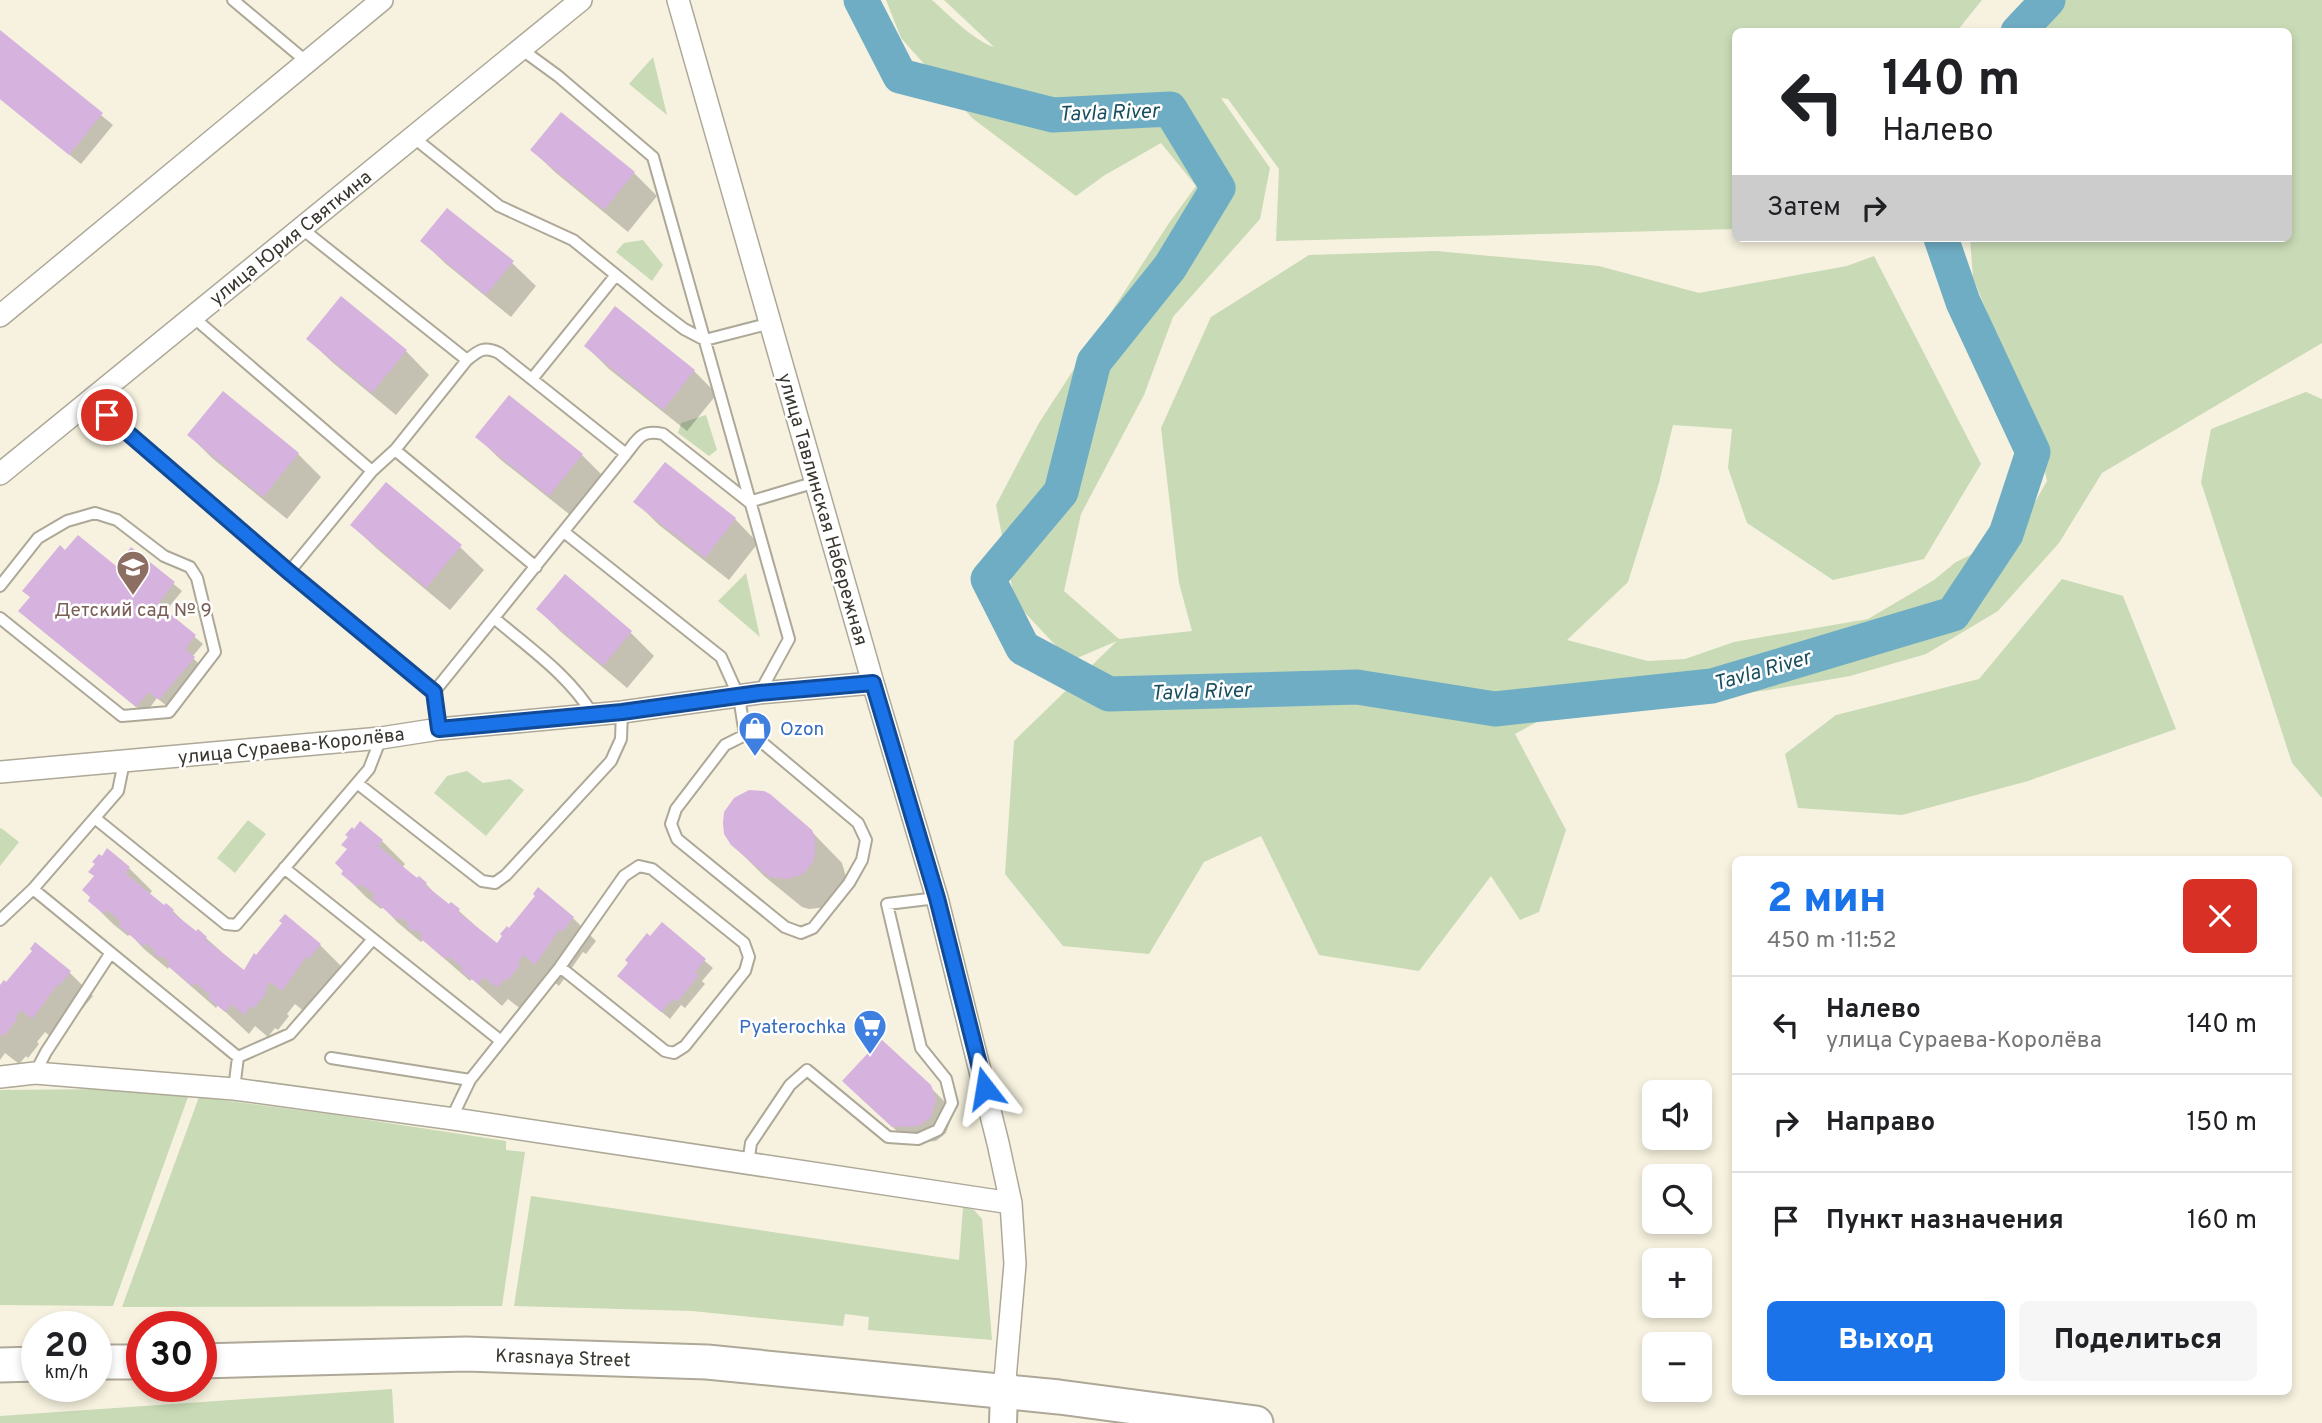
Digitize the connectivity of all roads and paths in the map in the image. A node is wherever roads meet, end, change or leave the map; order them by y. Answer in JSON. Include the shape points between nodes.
{"nodes":[{"id":1,"x":233,"y":0,"type":"edge"},
{"id":2,"x":382,"y":0,"type":"edge"},
{"id":3,"x":581,"y":0,"type":"edge"},
{"id":4,"x":678,"y":0,"type":"edge"},
{"id":5,"x":521,"y":49,"type":"junction"},
{"id":6,"x":307,"y":62,"type":"junction"},
{"id":7,"x":413,"y":137,"type":"junction"},
{"id":8,"x":301,"y":228,"type":"junction"},
{"id":9,"x":616,"y":275,"type":"junction"},
{"id":10,"x":0,"y":316,"type":"edge"},
{"id":11,"x":193,"y":317,"type":"junction"},
{"id":12,"x":771,"y":323,"type":"junction"},
{"id":13,"x":705,"y":340,"type":"junction"},
{"id":14,"x":467,"y":360,"type":"junction"},
{"id":15,"x":532,"y":379,"type":"junction"},
{"id":16,"x":90,"y":400,"type":"junction"},
{"id":17,"x":395,"y":450,"type":"junction"},
{"id":18,"x":626,"y":454,"type":"junction"},
{"id":19,"x":372,"y":471,"type":"junction"},
{"id":20,"x":0,"y":474,"type":"edge"},
{"id":21,"x":816,"y":482,"type":"junction"},
{"id":22,"x":749,"y":502,"type":"junction"},
{"id":23,"x":564,"y":532,"type":"junction"},
{"id":24,"x":536,"y":567,"type":"junction"},
{"id":25,"x":289,"y":572,"type":"junction"},
{"id":26,"x":0,"y":586,"type":"edge"},
{"id":27,"x":0,"y":618,"type":"edge"},
{"id":28,"x":494,"y":618,"type":"junction"},
{"id":29,"x":873,"y":683,"type":"junction"},
{"id":30,"x":434,"y":692,"type":"junction"},
{"id":31,"x":749,"y":695,"type":"junction"},
{"id":32,"x":622,"y":712,"type":"junction"},
{"id":33,"x":593,"y":715,"type":"junction"},
{"id":34,"x":439,"y":729,"type":"junction"},
{"id":35,"x":745,"y":735,"type":"junction"},
{"id":36,"x":381,"y":738,"type":"junction"},
{"id":37,"x":124,"y":761,"type":"junction"},
{"id":38,"x":0,"y":772,"type":"edge"},
{"id":39,"x":357,"y":783,"type":"junction"},
{"id":40,"x":96,"y":818,"type":"junction"},
{"id":41,"x":284,"y":868,"type":"junction"},
{"id":42,"x":33,"y":889,"type":"junction"},
{"id":43,"x":937,"y":898,"type":"junction"},
{"id":44,"x":0,"y":920,"type":"edge"},
{"id":45,"x":373,"y":939,"type":"junction"},
{"id":46,"x":110,"y":954,"type":"junction"},
{"id":47,"x":560,"y":967,"type":"junction"},
{"id":48,"x":501,"y":1041,"type":"junction"},
{"id":49,"x":238,"y":1057,"type":"junction"},
{"id":50,"x":331,"y":1058,"type":"dead end"},
{"id":51,"x":36,"y":1073,"type":"junction"},
{"id":52,"x":0,"y":1077,"type":"edge"},
{"id":53,"x":470,"y":1080,"type":"junction"},
{"id":54,"x":234,"y":1089,"type":"junction"},
{"id":55,"x":454,"y":1119,"type":"junction"},
{"id":56,"x":748,"y":1164,"type":"junction"},
{"id":57,"x":1011,"y":1203,"type":"junction"},
{"id":58,"x":217,"y":1361,"type":"edge"},
{"id":59,"x":21,"y":1364,"type":"edge"},
{"id":60,"x":0,"y":1365,"type":"edge"},
{"id":61,"x":1004,"y":1407,"type":"edge"},
{"id":62,"x":1256,"y":1423,"type":"edge"}],
"edges":[{"from":1,"to":6,"type":"lane"},
{"from":2,"to":6,"type":"street"},
{"from":3,"to":5,"type":"street","name":"улица Юрия Святкина"},
{"from":4,"to":12,"type":"street","name":"улица Тавлинская Набережная"},
{"from":5,"to":7,"type":"street","name":"улица Юрия Святкина"},
{"from":5,"to":13,"type":"lane","via":[[653,157]]},
{"from":6,"to":10,"type":"street"},
{"from":7,"to":8,"type":"street","name":"улица Юрия Святкина"},
{"from":7,"to":9,"type":"lane","via":[[499,206],[573,240]]},
{"from":8,"to":11,"type":"street","name":"улица Юрия Святкина"},
{"from":8,"to":14,"type":"lane"},
{"from":9,"to":13,"type":"lane"},
{"from":9,"to":15,"type":"lane"},
{"from":11,"to":16,"type":"street","name":"улица Юрия Святкина"},
{"from":11,"to":19,"type":"lane"},
{"from":12,"to":13,"type":"lane"},
{"from":12,"to":21,"type":"street","name":"улица Тавлинская Набережная"},
{"from":13,"to":22,"type":"lane"},
{"from":14,"to":15,"type":"lane","via":[[488,348]]},
{"from":14,"to":17,"type":"lane"},
{"from":15,"to":18,"type":"lane"},
{"from":16,"to":20,"type":"street","name":"улица Юрия Святкина"},
{"from":16,"to":25,"type":"lane"},
{"from":17,"to":19,"type":"lane"},
{"from":17,"to":24,"type":"lane"},
{"from":18,"to":22,"type":"lane","via":[[650,431],[663,434]]},
{"from":18,"to":23,"type":"lane"},
{"from":19,"to":25,"type":"lane"},
{"from":21,"to":22,"type":"lane"},
{"from":21,"to":29,"type":"street","name":"улица Тавлинская Набережная"},
{"from":22,"to":31,"type":"lane","via":[[789,639]]},
{"from":23,"to":24,"type":"lane"},
{"from":23,"to":31,"type":"lane","via":[[721,657]]},
{"from":24,"to":28,"type":"lane"},
{"from":25,"to":30,"type":"lane"},
{"from":26,"to":27,"type":"lane","via":[[38,538],[67,521],[95,513],[117,520],[164,556],[190,567],[197,578],[215,652],[169,712],[122,716]]},
{"from":28,"to":30,"type":"lane"},
{"from":28,"to":33,"type":"lane","via":[[568,681]]},
{"from":29,"to":31,"type":"street","name":"улица Сураева-Королёва"},
{"from":29,"to":43,"type":"street","name":"улица Тавлинская Набережная"},
{"from":30,"to":34,"type":"lane"},
{"from":31,"to":32,"type":"street","name":"улица Сураева-Королёва"},
{"from":31,"to":35,"type":"lane"},
{"from":32,"to":33,"type":"street","name":"улица Сураева-Королёва"},
{"from":32,"to":39,"type":"lane","via":[[621,739],[611,761],[495,883],[482,881]]},
{"from":33,"to":34,"type":"street","name":"улица Сураева-Королёва"},
{"from":34,"to":36,"type":"street","name":"улица Сураева-Королёва"},
{"from":35,"to":35,"type":"lane","via":[[725,745],[676,809],[671,824],[677,839],[785,927],[801,933],[813,928],[849,883],[862,860],[866,840],[858,824],[764,744]]},
{"from":36,"to":37,"type":"street","name":"улица Сураева-Королёва"},
{"from":36,"to":39,"type":"lane","via":[[369,769]]},
{"from":37,"to":38,"type":"street","name":"улица Сураева-Королёва"},
{"from":37,"to":40,"type":"lane","via":[[118,791]]},
{"from":39,"to":41,"type":"lane"},
{"from":40,"to":41,"type":"lane","via":[[226,924],[236,925]]},
{"from":40,"to":42,"type":"lane"},
{"from":41,"to":45,"type":"lane"},
{"from":42,"to":44,"type":"lane"},
{"from":42,"to":46,"type":"lane"},
{"from":43,"to":56,"type":"lane","via":[[887,904],[921,1048],[946,1079],[952,1103],[938,1130],[918,1139],[888,1137],[807,1070],[790,1085],[751,1143]]},
{"from":43,"to":57,"type":"street","name":"улица Тавлинская Набережная"},
{"from":45,"to":48,"type":"lane"},
{"from":45,"to":49,"type":"lane","via":[[290,1034]]},
{"from":46,"to":49,"type":"lane"},
{"from":46,"to":51,"type":"lane"},
{"from":47,"to":47,"type":"lane","via":[[625,876],[639,866],[652,869],[744,943],[749,957],[746,971],[685,1046],[674,1053],[665,1051]]},
{"from":47,"to":48,"type":"lane"},
{"from":48,"to":53,"type":"lane"},
{"from":49,"to":54,"type":"lane"},
{"from":50,"to":53,"type":"lane"},
{"from":51,"to":52,"type":"street"},
{"from":51,"to":54,"type":"street"},
{"from":53,"to":55,"type":"lane"},
{"from":54,"to":55,"type":"street"},
{"from":55,"to":56,"type":"street"},
{"from":56,"to":57,"type":"street"},
{"from":57,"to":61,"type":"street","name":"улица Тавлинская Набережная","via":[[1014,1264]]},
{"from":58,"to":61,"type":"main road","name":"Krasnaya Street","via":[[480,1354],[707,1362],[923,1382]]},
{"from":59,"to":60,"type":"main road"},
{"from":61,"to":62,"type":"main road","name":"Krasnaya Street"}]}
